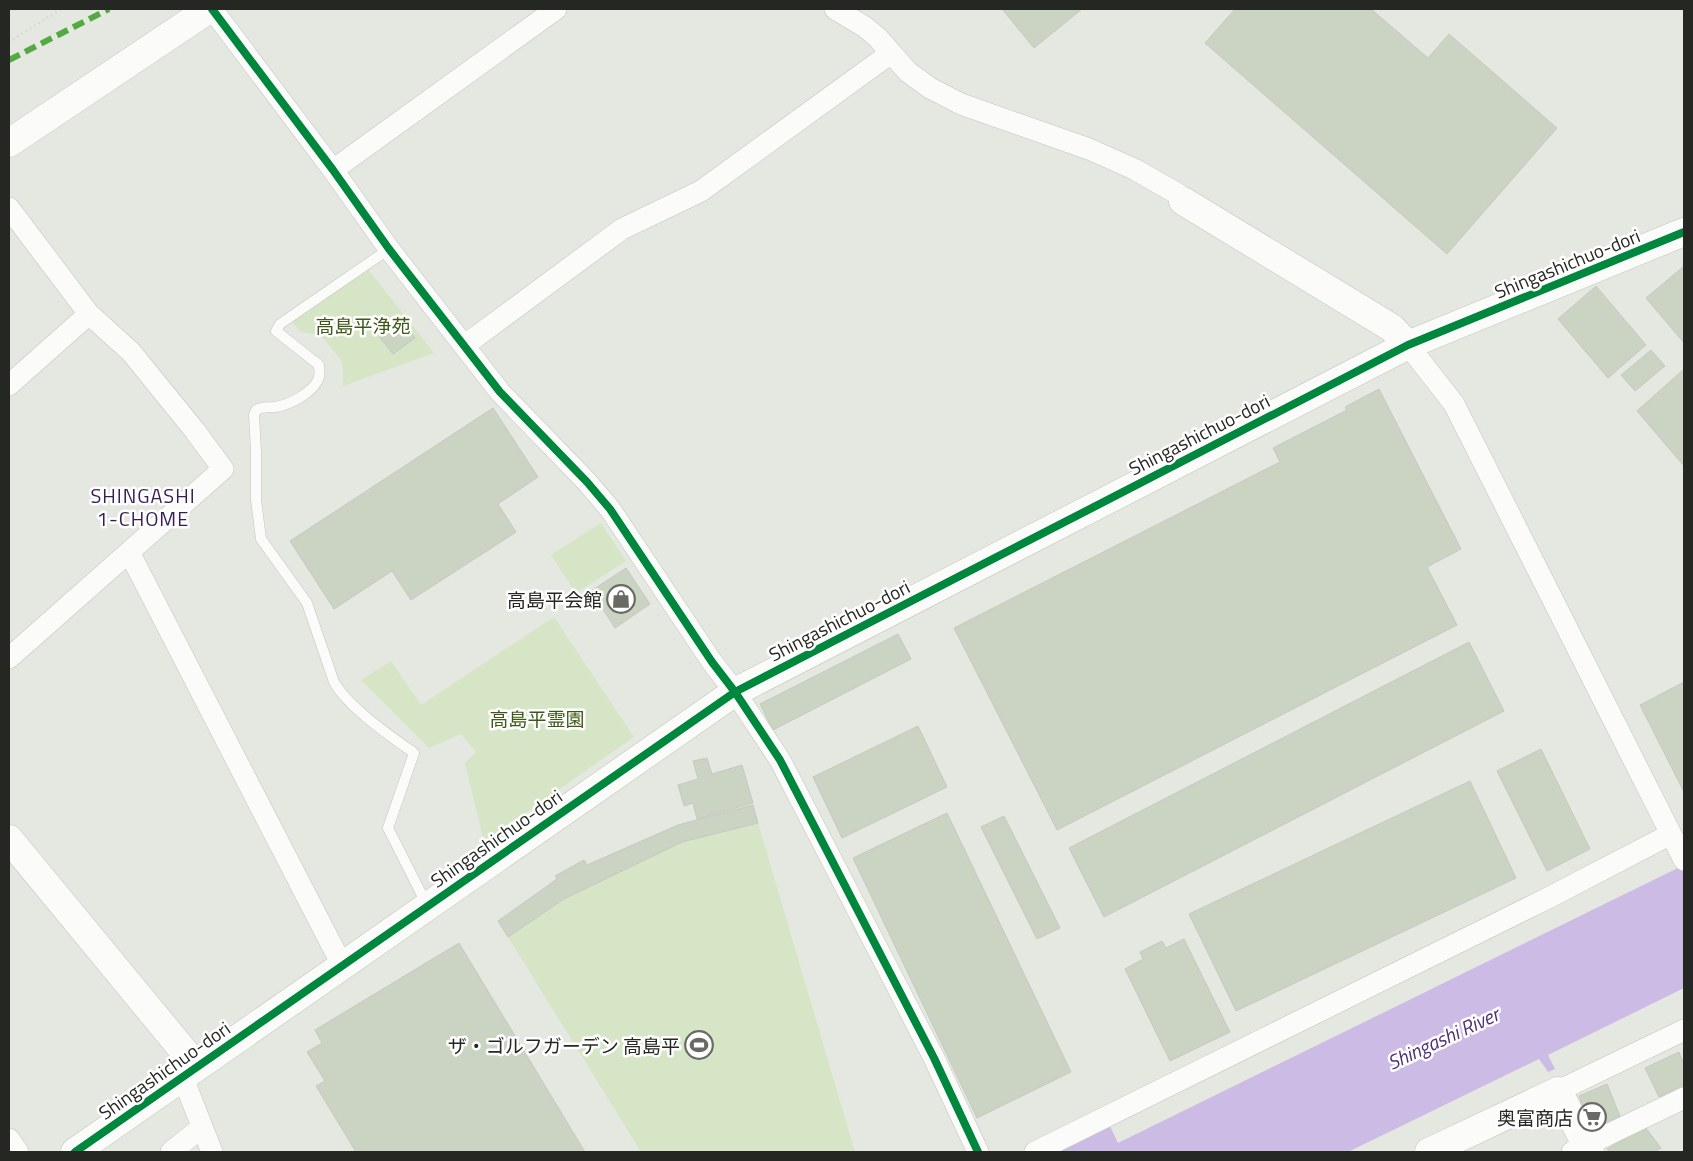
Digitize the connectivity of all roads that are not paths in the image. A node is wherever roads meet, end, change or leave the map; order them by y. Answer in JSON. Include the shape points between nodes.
{"nodes":[{"id":1,"x":211,"y":9,"type":"edge"},
{"id":2,"x":556,"y":9,"type":"edge"},
{"id":3,"x":835,"y":9,"type":"edge"},
{"id":4,"x":891,"y":53,"type":"junction"},
{"id":5,"x":9,"y":143,"type":"edge"},
{"id":6,"x":333,"y":170,"type":"junction"},
{"id":7,"x":1184,"y":201,"type":"joint"},
{"id":8,"x":9,"y":208,"type":"edge"},
{"id":9,"x":1684,"y":232,"type":"edge"},
{"id":10,"x":389,"y":249,"type":"junction"},
{"id":11,"x":89,"y":314,"type":"junction"},
{"id":12,"x":1408,"y":345,"type":"junction"},
{"id":13,"x":465,"y":346,"type":"junction"},
{"id":14,"x":9,"y":385,"type":"edge"},
{"id":15,"x":129,"y":552,"type":"junction"},
{"id":16,"x":9,"y":658,"type":"edge"},
{"id":17,"x":735,"y":692,"type":"junction"},
{"id":18,"x":1673,"y":837,"type":"junction"},
{"id":19,"x":9,"y":839,"type":"edge"},
{"id":20,"x":1684,"y":860,"type":"edge"},
{"id":21,"x":428,"y":906,"type":"junction"},
{"id":22,"x":342,"y":966,"type":"junction"},
{"id":23,"x":1684,"y":1030,"type":"edge"},
{"id":24,"x":190,"y":1072,"type":"junction"},
{"id":25,"x":1558,"y":1091,"type":"junction"},
{"id":26,"x":1684,"y":1098,"type":"edge"},
{"id":27,"x":202,"y":1127,"type":"junction"},
{"id":28,"x":9,"y":1139,"type":"edge"},
{"id":29,"x":1583,"y":1150,"type":"edge"},
{"id":30,"x":18,"y":1152,"type":"edge"},
{"id":31,"x":75,"y":1152,"type":"edge"},
{"id":32,"x":171,"y":1152,"type":"edge"},
{"id":33,"x":212,"y":1152,"type":"edge"},
{"id":34,"x":978,"y":1152,"type":"edge"},
{"id":35,"x":1035,"y":1152,"type":"edge"},
{"id":36,"x":1429,"y":1152,"type":"edge"}],
"edges":[{"from":1,"to":5,"type":"street"},
{"from":1,"to":6,"type":"street"},
{"from":2,"to":6,"type":"street"},
{"from":3,"to":4,"type":"street","via":[[865,27]]},
{"from":4,"to":7,"type":"street","via":[[908,72],[961,104],[1125,165],[1178,194]]},
{"from":4,"to":13,"type":"street","via":[[701,191],[622,229]]},
{"from":6,"to":10,"type":"street"},
{"from":7,"to":12,"type":"street","via":[[1392,328]]},
{"from":8,"to":11,"type":"street"},
{"from":9,"to":12,"type":"street","name":"Shingashichuo-dori"},
{"from":10,"to":13,"type":"street"},
{"from":10,"to":21,"type":"lane","via":[[280,324],[276,331],[319,365],[320,377],[311,389],[294,401],[256,410],[256,500],[261,539],[306,603],[339,691],[376,725],[414,753],[388,828]]},
{"from":11,"to":14,"type":"street"},
{"from":11,"to":15,"type":"street","via":[[131,352],[223,469]]},
{"from":12,"to":17,"type":"street","name":"Shingashichuo-dori"},
{"from":12,"to":18,"type":"street","via":[[1454,404]]},
{"from":13,"to":17,"type":"street","via":[[500,392],[610,509]]},
{"from":15,"to":16,"type":"street"},
{"from":15,"to":22,"type":"street"},
{"from":17,"to":21,"type":"street","name":"Shingashichuo-dori"},
{"from":17,"to":34,"type":"street","via":[[780,760],[934,1058]]},
{"from":18,"to":20,"type":"street"},
{"from":18,"to":35,"type":"street"},
{"from":19,"to":24,"type":"street"},
{"from":21,"to":22,"type":"street","name":"Shingashichuo-dori"},
{"from":22,"to":24,"type":"street","name":"Shingashichuo-dori"},
{"from":23,"to":25,"type":"street"},
{"from":24,"to":27,"type":"street"},
{"from":24,"to":31,"type":"street","name":"Shingashichuo-dori"},
{"from":25,"to":29,"type":"street"},
{"from":25,"to":36,"type":"street"},
{"from":26,"to":29,"type":"street"},
{"from":27,"to":32,"type":"street"},
{"from":27,"to":33,"type":"street"},
{"from":28,"to":30,"type":"street"}]}
